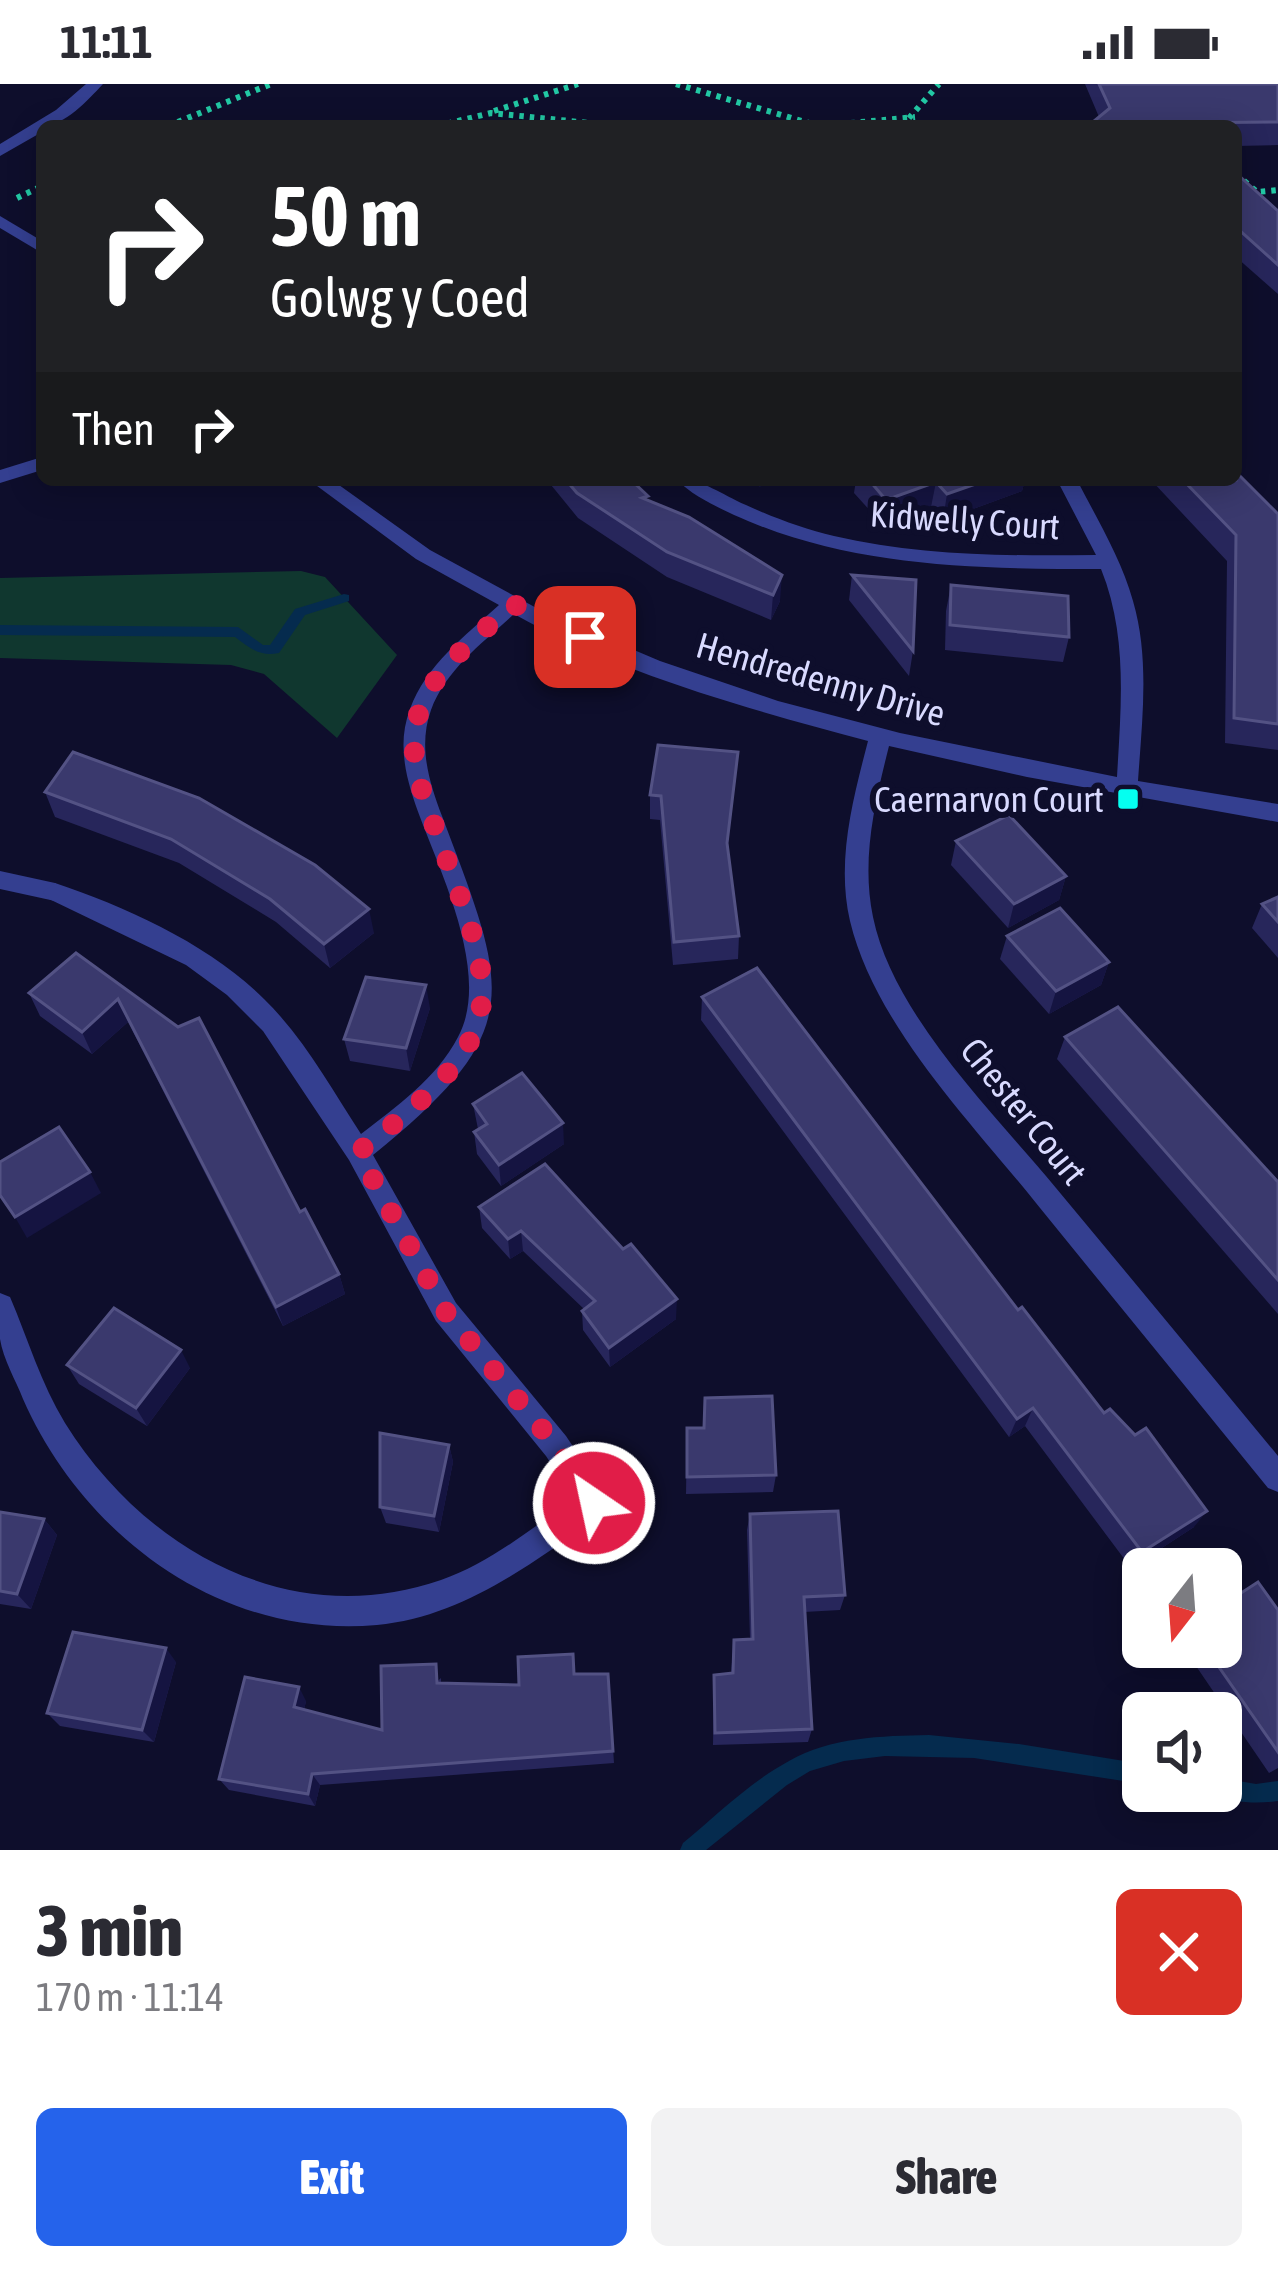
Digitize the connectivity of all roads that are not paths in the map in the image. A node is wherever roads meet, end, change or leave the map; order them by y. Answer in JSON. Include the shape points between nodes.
{"nodes":[{"id":1,"x":95,"y":84,"type":"edge"},
{"id":2,"x":51,"y":120,"type":"edge"},
{"id":3,"x":36,"y":129,"type":"edge"},
{"id":4,"x":0,"y":152,"type":"edge"},
{"id":5,"x":0,"y":221,"type":"edge"},
{"id":6,"x":36,"y":244,"type":"edge"},
{"id":7,"x":36,"y":465,"type":"edge"},
{"id":8,"x":0,"y":478,"type":"edge"},
{"id":9,"x":327,"y":486,"type":"edge"},
{"id":10,"x":698,"y":486,"type":"edge"},
{"id":11,"x":1070,"y":486,"type":"edge"},
{"id":12,"x":1108,"y":562,"type":"junction"},
{"id":13,"x":513,"y":604,"type":"junction"},
{"id":14,"x":881,"y":734,"type":"junction"},
{"id":15,"x":1127,"y":787,"type":"junction"},
{"id":16,"x":1278,"y":812,"type":"edge"},
{"id":17,"x":0,"y":880,"type":"edge"},
{"id":18,"x":358,"y":1152,"type":"junction"},
{"id":19,"x":0,"y":1306,"type":"edge"},
{"id":20,"x":1278,"y":1478,"type":"edge"}],
"edges":[{"from":1,"to":2,"type":"street"},
{"from":3,"to":4,"type":"street"},
{"from":5,"to":6,"type":"street"},
{"from":7,"to":8,"type":"street"},
{"from":9,"to":13,"type":"street","name":"Hendredenny Drive"},
{"from":10,"to":12,"type":"street","name":"Kidwelly Court","via":[[767,522],[884,551]]},
{"from":11,"to":12,"type":"street"},
{"from":12,"to":15,"type":"street","via":[[1131,657]]},
{"from":13,"to":14,"type":"street","name":"Hendredenny Drive","via":[[683,676]]},
{"from":13,"to":18,"type":"street","via":[[432,683],[414,734],[421,789],[480,949],[479,1014],[452,1075]]},
{"from":14,"to":15,"type":"street","name":"Hendredenny Drive"},
{"from":14,"to":20,"type":"street","name":"Chester Court","via":[[853,854],[855,896],[883,979],[955,1084]]},
{"from":15,"to":16,"type":"street","name":"Hendredenny Drive"},
{"from":17,"to":18,"type":"street","via":[[56,892],[172,945],[238,989],[288,1044]]},
{"from":18,"to":19,"type":"street","via":[[446,1312],[594,1503],[504,1565],[438,1597],[322,1614],[265,1604],[205,1580],[89,1484],[53,1431]]}]}
